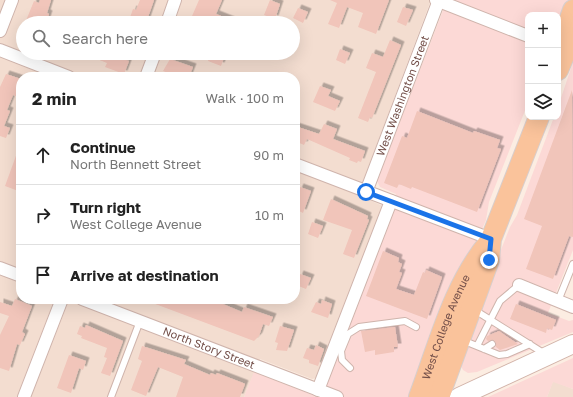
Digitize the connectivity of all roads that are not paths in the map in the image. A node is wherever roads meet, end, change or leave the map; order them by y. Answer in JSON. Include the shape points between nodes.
{"nodes":[{"id":1,"x":12,"y":0,"type":"edge"},
{"id":2,"x":175,"y":0,"type":"edge"},
{"id":3,"x":438,"y":0,"type":"edge"},
{"id":4,"x":573,"y":10,"type":"edge"},
{"id":5,"x":169,"y":16,"type":"edge"},
{"id":6,"x":0,"y":31,"type":"edge"},
{"id":7,"x":525,"y":35,"type":"edge"},
{"id":8,"x":567,"y":48,"type":"edge"},
{"id":9,"x":0,"y":50,"type":"edge"},
{"id":10,"x":16,"y":56,"type":"edge"},
{"id":11,"x":26,"y":60,"type":"edge"},
{"id":12,"x":152,"y":60,"type":"edge"},
{"id":13,"x":561,"y":63,"type":"edge"},
{"id":14,"x":56,"y":72,"type":"edge"},
{"id":15,"x":148,"y":72,"type":"edge"},
{"id":16,"x":539,"y":120,"type":"edge"},
{"id":17,"x":300,"y":166,"type":"edge"},
{"id":18,"x":366,"y":192,"type":"junction"},
{"id":19,"x":391,"y":201,"type":"junction"},
{"id":20,"x":491,"y":239,"type":"junction"},
{"id":21,"x":573,"y":264,"type":"edge"},
{"id":22,"x":0,"y":268,"type":"edge"},
{"id":23,"x":16,"y":274,"type":"edge"},
{"id":24,"x":519,"y":285,"type":"joint"},
{"id":25,"x":558,"y":301,"type":"junction"},
{"id":26,"x":60,"y":304,"type":"edge"},
{"id":27,"x":95,"y":304,"type":"edge"},
{"id":28,"x":573,"y":307,"type":"edge"},
{"id":29,"x":472,"y":308,"type":"junction"},
{"id":30,"x":491,"y":320,"type":"junction"},
{"id":31,"x":140,"y":321,"type":"junction"},
{"id":32,"x":416,"y":327,"type":"dead end"},
{"id":33,"x":469,"y":343,"type":"junction"},
{"id":34,"x":492,"y":344,"type":"dead end"},
{"id":35,"x":530,"y":344,"type":"junction"},
{"id":36,"x":573,"y":344,"type":"edge"},
{"id":37,"x":484,"y":349,"type":"junction"},
{"id":38,"x":547,"y":356,"type":"junction"},
{"id":39,"x":350,"y":368,"type":"dead end"},
{"id":40,"x":318,"y":390,"type":"junction"},
{"id":41,"x":24,"y":397,"type":"edge"},
{"id":42,"x":111,"y":397,"type":"edge"},
{"id":43,"x":337,"y":397,"type":"edge"},
{"id":44,"x":419,"y":397,"type":"edge"},
{"id":45,"x":439,"y":397,"type":"edge"},
{"id":46,"x":459,"y":397,"type":"edge"}],
"edges":[{"from":1,"to":6,"type":"street"},
{"from":2,"to":5,"type":"street"},
{"from":3,"to":7,"type":"street"},
{"from":3,"to":18,"type":"street","name":"West Washington Street"},
{"from":4,"to":8,"type":"main road","via":[[567,28]]},
{"from":8,"to":13,"type":"main road"},
{"from":9,"to":10,"type":"street"},
{"from":11,"to":14,"type":"street"},
{"from":12,"to":15,"type":"street"},
{"from":16,"to":20,"type":"main road","name":"West College Avenue"},
{"from":17,"to":18,"type":"street"},
{"from":18,"to":19,"type":"street"},
{"from":19,"to":20,"type":"street"},
{"from":19,"to":40,"type":"street"},
{"from":20,"to":29,"type":"main road","name":"West College Avenue","via":[[489,260]]},
{"from":20,"to":44,"type":"main road","name":"West College Avenue","via":[[476,257],[455,298]]},
{"from":21,"to":25,"type":"lane"},
{"from":22,"to":23,"type":"street"},
{"from":24,"to":25,"type":"street"},
{"from":24,"to":30,"type":"lane","via":[[500,301]]},
{"from":25,"to":28,"type":"street"},
{"from":26,"to":41,"type":"street"},
{"from":27,"to":31,"type":"street","name":"North Story Street"},
{"from":29,"to":30,"type":"lane"},
{"from":29,"to":33,"type":"main road","name":"West College Avenue"},
{"from":30,"to":33,"type":"lane"},
{"from":30,"to":35,"type":"lane","via":[[509,334]]},
{"from":31,"to":40,"type":"street","name":"North Story Street"},
{"from":31,"to":42,"type":"lane"},
{"from":32,"to":39,"type":"lane","via":[[405,321],[358,327],[348,334],[341,351],[342,360]]},
{"from":33,"to":37,"type":"lane"},
{"from":33,"to":45,"type":"main road","name":"West College Avenue"},
{"from":34,"to":37,"type":"lane"},
{"from":35,"to":37,"type":"lane","via":[[499,355]]},
{"from":35,"to":38,"type":"lane"},
{"from":36,"to":38,"type":"main road"},
{"from":38,"to":46,"type":"main road"},
{"from":40,"to":43,"type":"street","name":"North Story Street"}]}
